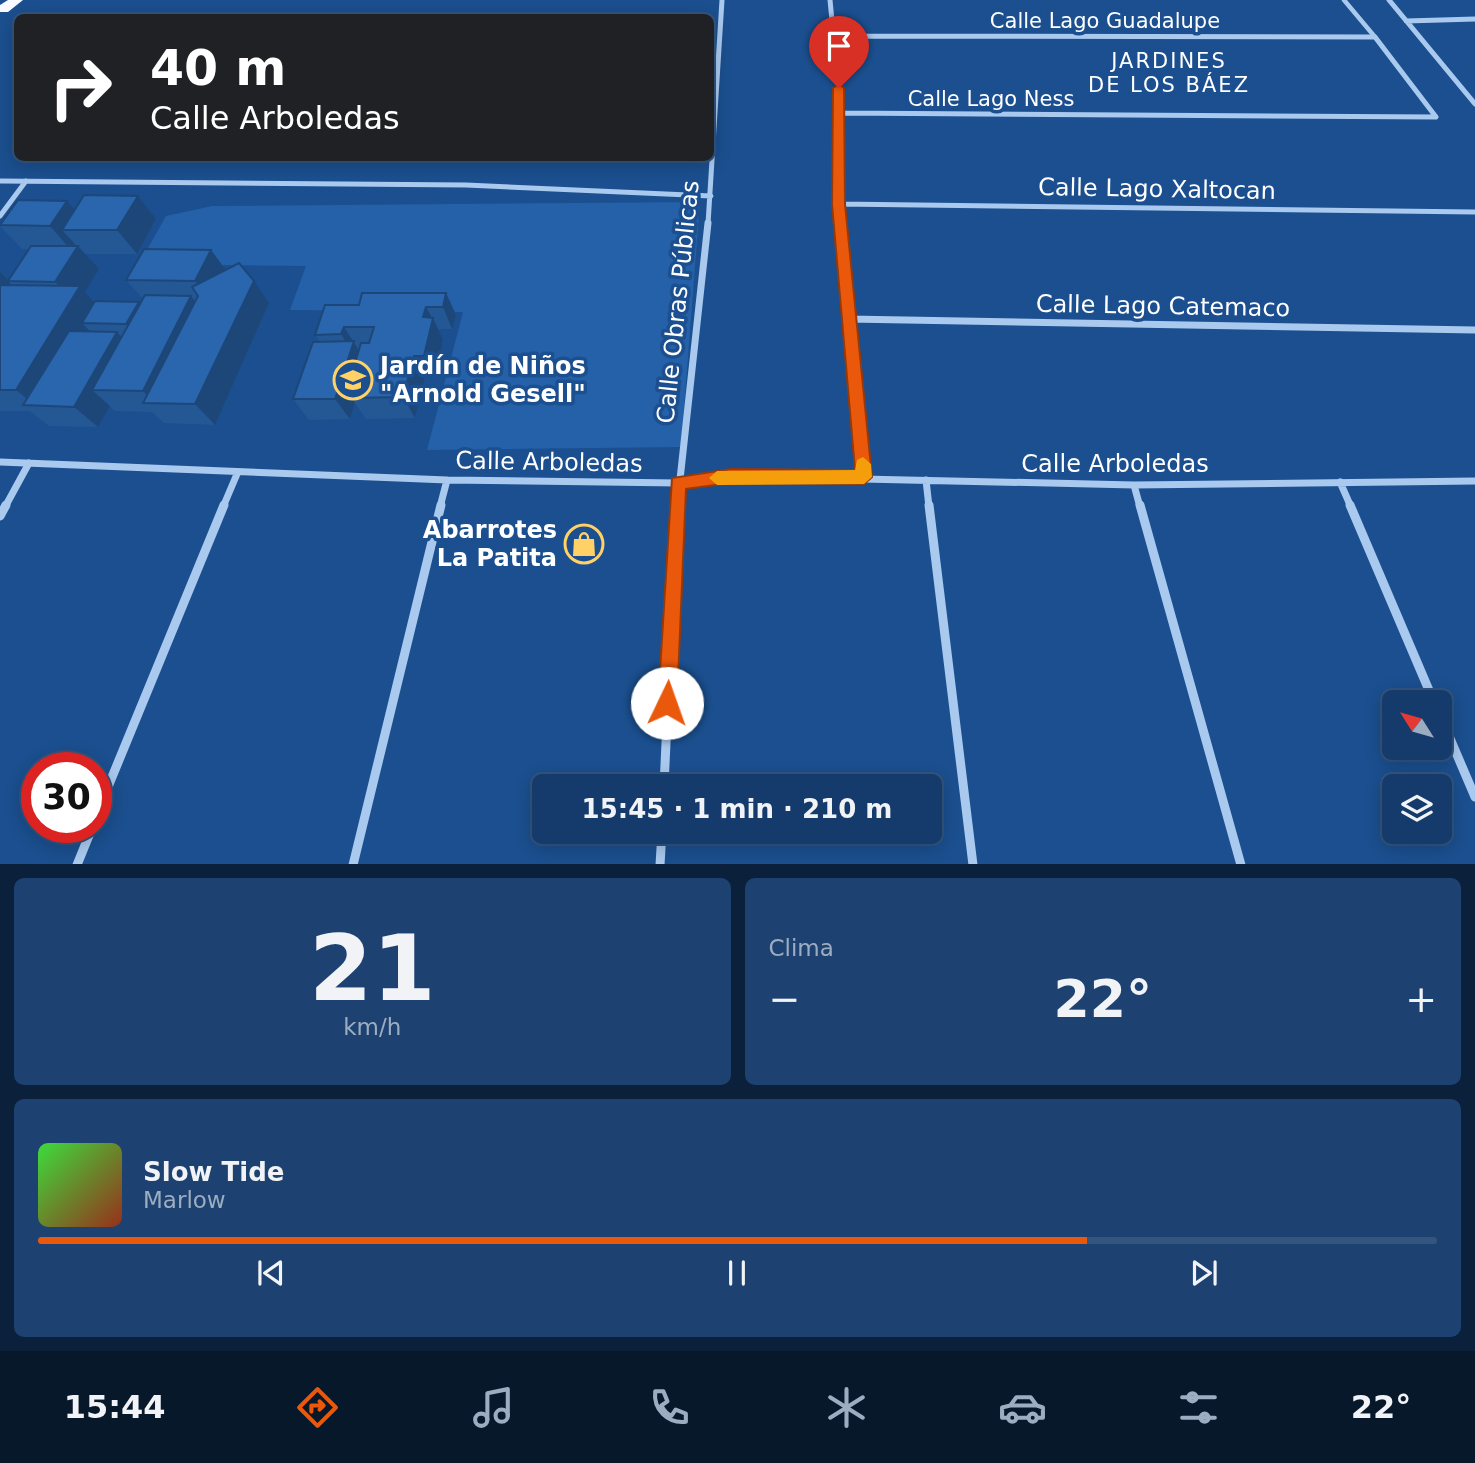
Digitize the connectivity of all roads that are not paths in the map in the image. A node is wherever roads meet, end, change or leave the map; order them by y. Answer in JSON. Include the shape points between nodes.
{"nodes":[{"id":1,"x":17,"y":0,"type":"edge"},
{"id":2,"x":722,"y":0,"type":"edge"},
{"id":3,"x":830,"y":0,"type":"edge"},
{"id":4,"x":1344,"y":0,"type":"edge"},
{"id":5,"x":1389,"y":0,"type":"edge"},
{"id":6,"x":3,"y":9,"type":"dead end"},
{"id":7,"x":1475,"y":19,"type":"edge"},
{"id":8,"x":1406,"y":21,"type":"junction"},
{"id":9,"x":835,"y":36,"type":"junction"},
{"id":10,"x":1375,"y":37,"type":"junction"},
{"id":11,"x":1475,"y":104,"type":"edge"},
{"id":12,"x":841,"y":113,"type":"junction"},
{"id":13,"x":714,"y":143,"type":"edge"},
{"id":14,"x":713,"y":161,"type":"edge"},
{"id":15,"x":0,"y":181,"type":"edge"},
{"id":16,"x":26,"y":181,"type":"junction"},
{"id":17,"x":711,"y":196,"type":"junction"},
{"id":18,"x":839,"y":204,"type":"junction"},
{"id":19,"x":1475,"y":212,"type":"edge"},
{"id":20,"x":0,"y":216,"type":"edge"},
{"id":21,"x":849,"y":319,"type":"junction"},
{"id":22,"x":1475,"y":330,"type":"edge"},
{"id":23,"x":0,"y":462,"type":"edge"},
{"id":24,"x":29,"y":463,"type":"junction"},
{"id":25,"x":237,"y":474,"type":"junction"},
{"id":26,"x":864,"y":477,"type":"junction"},
{"id":27,"x":447,"y":480,"type":"junction"},
{"id":28,"x":926,"y":480,"type":"junction"},
{"id":29,"x":1475,"y":481,"type":"edge"},
{"id":30,"x":1340,"y":482,"type":"junction"},
{"id":31,"x":678,"y":483,"type":"junction"},
{"id":32,"x":1134,"y":485,"type":"junction"},
{"id":33,"x":0,"y":516,"type":"edge"},
{"id":34,"x":1429,"y":690,"type":"edge"},
{"id":35,"x":1452,"y":743,"type":"edge"},
{"id":36,"x":665,"y":774,"type":"edge"},
{"id":37,"x":112,"y":778,"type":"edge"},
{"id":38,"x":1475,"y":797,"type":"edge"},
{"id":39,"x":85,"y":843,"type":"edge"},
{"id":40,"x":661,"y":844,"type":"edge"},
{"id":41,"x":76,"y":864,"type":"edge"},
{"id":42,"x":353,"y":864,"type":"edge"},
{"id":43,"x":660,"y":864,"type":"edge"},
{"id":44,"x":973,"y":864,"type":"edge"},
{"id":45,"x":1241,"y":864,"type":"edge"}],
"edges":[{"from":1,"to":6,"type":"highway"},
{"from":2,"to":13,"type":"street","name":"Calle Obras Públicas"},
{"from":3,"to":9,"type":"street"},
{"from":4,"to":10,"type":"street"},
{"from":5,"to":8,"type":"street"},
{"from":7,"to":8,"type":"street"},
{"from":8,"to":11,"type":"street"},
{"from":9,"to":10,"type":"street","name":"Calle Lago Guadalupe"},
{"from":9,"to":12,"type":"street"},
{"from":10,"to":12,"type":"street","name":"Calle Lago Ness","via":[[1436,117]]},
{"from":12,"to":18,"type":"street"},
{"from":14,"to":17,"type":"street","name":"Calle Obras Públicas"},
{"from":15,"to":16,"type":"street"},
{"from":16,"to":17,"type":"street","via":[[466,185]]},
{"from":16,"to":20,"type":"street"},
{"from":17,"to":31,"type":"street","name":"Calle Obras Públicas"},
{"from":18,"to":19,"type":"street","name":"Calle Lago Xaltocan"},
{"from":18,"to":21,"type":"street"},
{"from":21,"to":22,"type":"street","name":"Calle Lago Catemaco"},
{"from":21,"to":26,"type":"street"},
{"from":23,"to":24,"type":"street","name":"Calle Arboledas"},
{"from":24,"to":25,"type":"street","name":"Calle Arboledas"},
{"from":24,"to":33,"type":"street"},
{"from":25,"to":27,"type":"street","name":"Calle Arboledas"},
{"from":25,"to":37,"type":"street"},
{"from":26,"to":28,"type":"street","name":"Calle Arboledas"},
{"from":26,"to":31,"type":"street","name":"Calle Arboledas","via":[[731,476]]},
{"from":27,"to":31,"type":"street","name":"Calle Arboledas"},
{"from":27,"to":42,"type":"street"},
{"from":28,"to":32,"type":"street","name":"Calle Arboledas"},
{"from":28,"to":44,"type":"street"},
{"from":29,"to":30,"type":"street","name":"Calle Arboledas"},
{"from":30,"to":32,"type":"street","name":"Calle Arboledas"},
{"from":30,"to":34,"type":"street"},
{"from":31,"to":36,"type":"street","name":"Calle Obras Públicas"},
{"from":32,"to":45,"type":"street"},
{"from":35,"to":38,"type":"street"},
{"from":39,"to":41,"type":"street"},
{"from":40,"to":43,"type":"street"}]}
